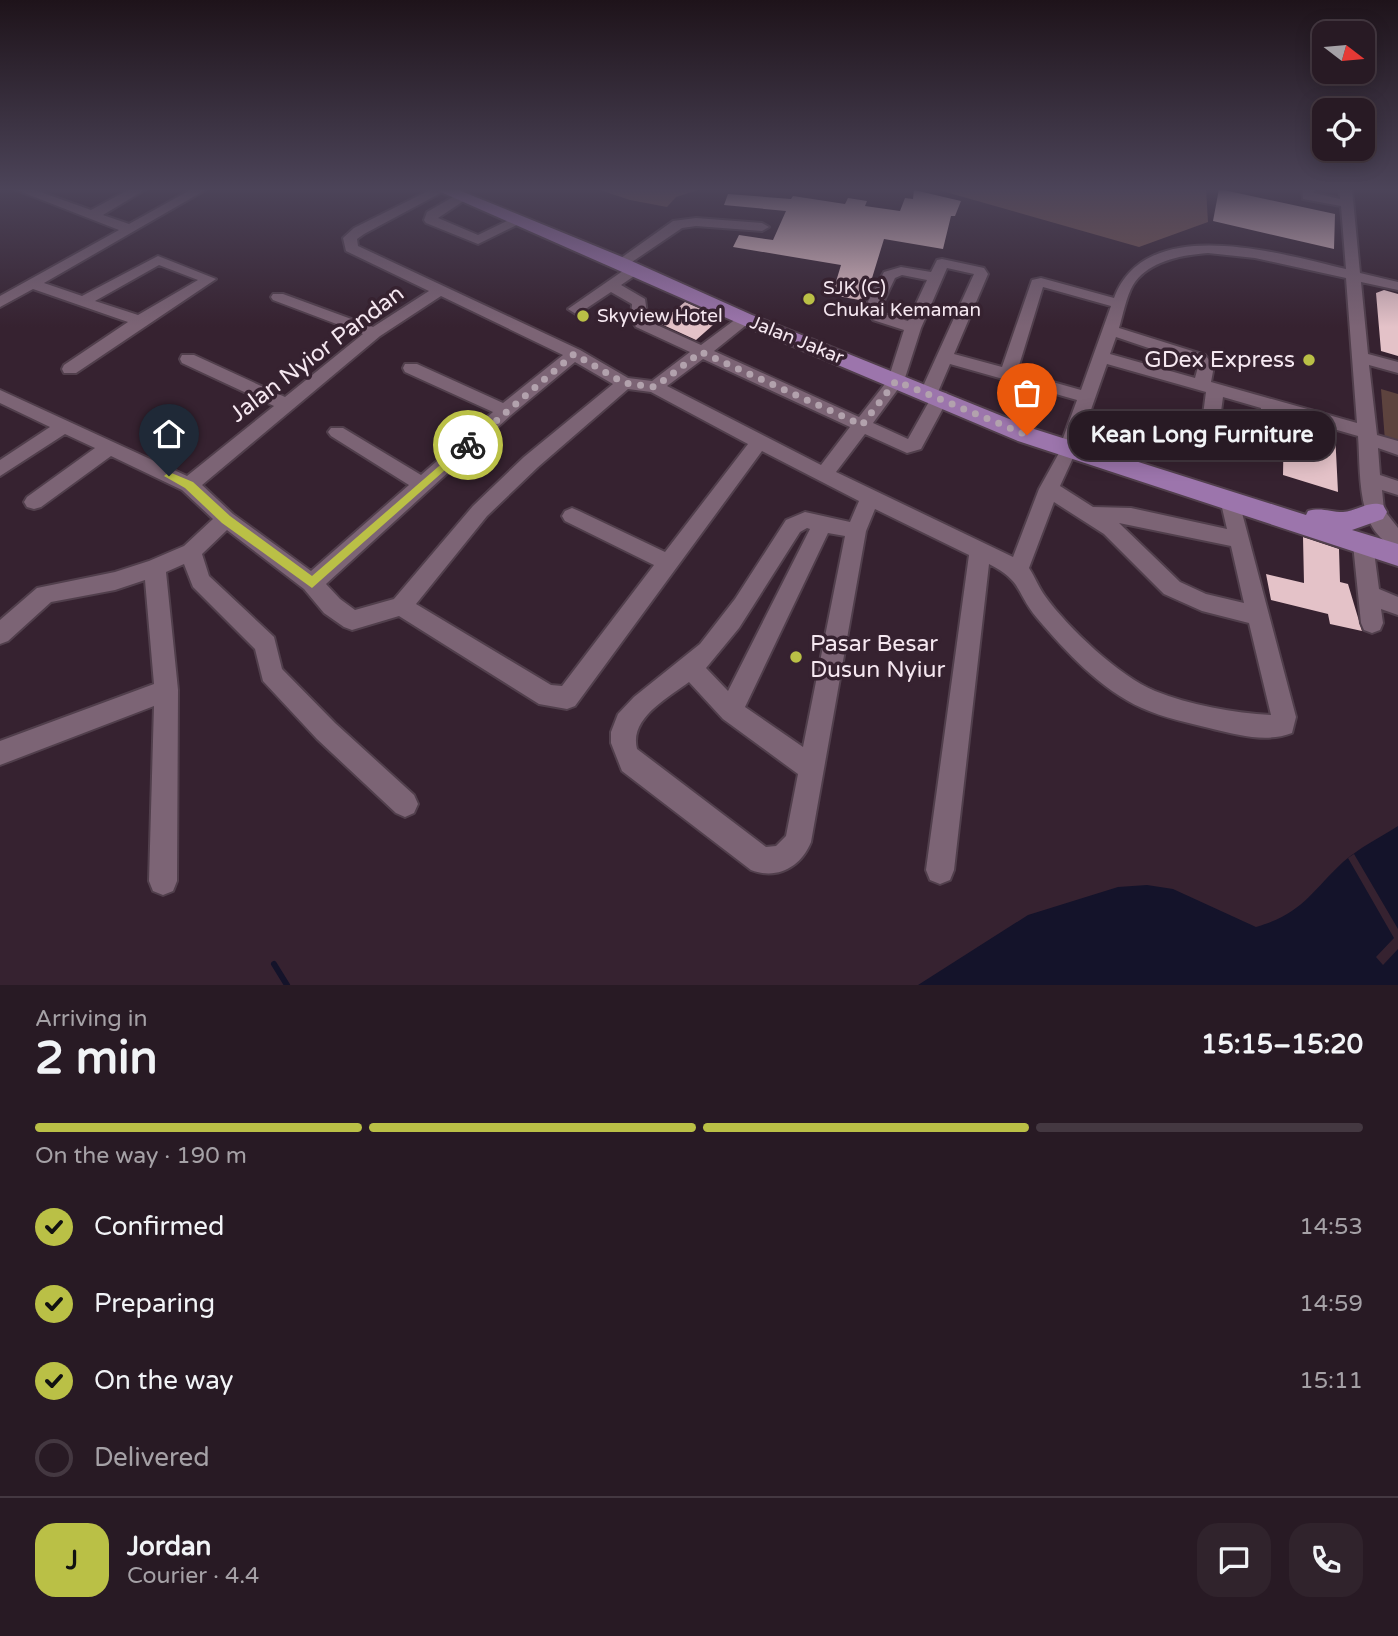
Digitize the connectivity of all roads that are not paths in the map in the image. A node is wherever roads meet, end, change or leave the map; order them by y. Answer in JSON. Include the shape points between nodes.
{"nodes":[{"id":1,"x":119,"y":235,"type":"edge"},
{"id":2,"x":356,"y":235,"type":"edge"},
{"id":3,"x":466,"y":235,"type":"edge"},
{"id":4,"x":489,"y":235,"type":"edge"},
{"id":5,"x":552,"y":235,"type":"edge"},
{"id":6,"x":665,"y":235,"type":"edge"},
{"id":7,"x":1351,"y":235,"type":"edge"},
{"id":8,"x":628,"y":266,"type":"junction"},
{"id":9,"x":1354,"y":275,"type":"junction"},
{"id":10,"x":935,"y":277,"type":"junction"},
{"id":11,"x":32,"y":284,"type":"junction"},
{"id":12,"x":611,"y":286,"type":"junction"},
{"id":13,"x":1398,"y":286,"type":"edge"},
{"id":14,"x":442,"y":289,"type":"junction"},
{"id":15,"x":278,"y":297,"type":"dead end"},
{"id":16,"x":0,"y":302,"type":"edge"},
{"id":17,"x":82,"y":302,"type":"junction"},
{"id":18,"x":1119,"y":304,"type":"junction"},
{"id":19,"x":576,"y":309,"type":"dead end"},
{"id":20,"x":745,"y":319,"type":"junction"},
{"id":21,"x":140,"y":321,"type":"junction"},
{"id":22,"x":914,"y":328,"type":"junction"},
{"id":23,"x":1109,"y":330,"type":"junction"},
{"id":24,"x":374,"y":333,"type":"junction"},
{"id":25,"x":701,"y":352,"type":"junction"},
{"id":26,"x":574,"y":354,"type":"junction"},
{"id":27,"x":946,"y":357,"type":"junction"},
{"id":28,"x":1102,"y":357,"type":"junction"},
{"id":29,"x":1362,"y":357,"type":"junction"},
{"id":30,"x":188,"y":359,"type":"dead end"},
{"id":31,"x":411,"y":368,"type":"dead end"},
{"id":32,"x":1398,"y":368,"type":"edge"},
{"id":33,"x":71,"y":369,"type":"dead end"},
{"id":34,"x":1008,"y":374,"type":"junction"},
{"id":35,"x":896,"y":381,"type":"junction"},
{"id":36,"x":624,"y":383,"type":"junction"},
{"id":37,"x":655,"y":387,"type":"junction"},
{"id":38,"x":1209,"y":388,"type":"junction"},
{"id":39,"x":934,"y":395,"type":"junction"},
{"id":40,"x":0,"y":396,"type":"edge"},
{"id":41,"x":1086,"y":397,"type":"junction"},
{"id":42,"x":285,"y":404,"type":"junction"},
{"id":43,"x":1270,"y":405,"type":"junction"},
{"id":44,"x":505,"y":411,"type":"junction"},
{"id":45,"x":862,"y":425,"type":"junction"},
{"id":46,"x":64,"y":426,"type":"junction"},
{"id":47,"x":337,"y":432,"type":"dead end"},
{"id":48,"x":1369,"y":436,"type":"junction"},
{"id":49,"x":759,"y":442,"type":"junction"},
{"id":50,"x":1070,"y":445,"type":"junction"},
{"id":51,"x":110,"y":447,"type":"junction"},
{"id":52,"x":1398,"y":448,"type":"edge"},
{"id":53,"x":0,"y":469,"type":"edge"},
{"id":54,"x":823,"y":475,"type":"junction"},
{"id":55,"x":1372,"y":479,"type":"junction"},
{"id":56,"x":189,"y":485,"type":"junction"},
{"id":57,"x":424,"y":485,"type":"junction"},
{"id":58,"x":1398,"y":488,"type":"edge"},
{"id":59,"x":1049,"y":489,"type":"junction"},
{"id":60,"x":870,"y":498,"type":"junction"},
{"id":61,"x":1230,"y":499,"type":"junction"},
{"id":62,"x":34,"y":502,"type":"dead end"},
{"id":63,"x":1374,"y":512,"type":"junction"},
{"id":64,"x":1090,"y":514,"type":"junction"},
{"id":65,"x":572,"y":516,"type":"dead end"},
{"id":66,"x":226,"y":519,"type":"junction"},
{"id":67,"x":822,"y":524,"type":"junction"},
{"id":68,"x":856,"y":531,"type":"junction"},
{"id":69,"x":1241,"y":540,"type":"junction"},
{"id":70,"x":1398,"y":540,"type":"edge"},
{"id":71,"x":1363,"y":544,"type":"junction"},
{"id":72,"x":191,"y":552,"type":"junction"},
{"id":73,"x":980,"y":553,"type":"junction"},
{"id":74,"x":1398,"y":555,"type":"edge"},
{"id":75,"x":668,"y":563,"type":"junction"},
{"id":76,"x":155,"y":568,"type":"junction"},
{"id":77,"x":1018,"y":570,"type":"junction"},
{"id":78,"x":312,"y":583,"type":"junction"},
{"id":79,"x":1369,"y":595,"type":"junction"},
{"id":80,"x":401,"y":606,"type":"junction"},
{"id":81,"x":1398,"y":606,"type":"edge"},
{"id":82,"x":1258,"y":616,"type":"junction"},
{"id":83,"x":1372,"y":623,"type":"dead end"},
{"id":84,"x":0,"y":635,"type":"edge"},
{"id":85,"x":691,"y":667,"type":"junction"},
{"id":86,"x":166,"y":690,"type":"junction"},
{"id":87,"x":731,"y":711,"type":"junction"},
{"id":88,"x":0,"y":753,"type":"edge"},
{"id":89,"x":810,"y":767,"type":"junction"},
{"id":90,"x":405,"y":804,"type":"dead end"},
{"id":91,"x":940,"y":870,"type":"dead end"},
{"id":92,"x":163,"y":881,"type":"dead end"}],
"edges":[{"from":1,"to":11,"type":"street"},
{"from":2,"to":14,"type":"street","via":[[350,238],[351,248],[358,253]]},
{"from":3,"to":4,"type":"street","via":[[478,240]]},
{"from":5,"to":8,"type":"main road","name":"Jalan Jakar"},
{"from":6,"to":8,"type":"street"},
{"from":7,"to":9,"type":"street"},
{"from":8,"to":12,"type":"street"},
{"from":8,"to":20,"type":"main road","name":"Jalan Jakar"},
{"from":9,"to":13,"type":"street"},
{"from":9,"to":18,"type":"street","via":[[1247,251],[1193,249],[1134,274]]},
{"from":9,"to":29,"type":"street"},
{"from":10,"to":22,"type":"street"},
{"from":10,"to":22,"type":"street","via":[[901,271],[889,275],[873,307],[878,317]]},
{"from":10,"to":27,"type":"street","via":[[942,262],[981,274]]},
{"from":11,"to":16,"type":"street"},
{"from":11,"to":17,"type":"street"},
{"from":12,"to":19,"type":"street"},
{"from":12,"to":25,"type":"lane","via":[[640,302],[642,324]]},
{"from":14,"to":24,"type":"street","name":"Jalan Nyior Pandan"},
{"from":14,"to":26,"type":"street"},
{"from":15,"to":24,"type":"street"},
{"from":17,"to":21,"type":"street"},
{"from":17,"to":21,"type":"street","via":[[158,260],[209,279]]},
{"from":18,"to":23,"type":"street"},
{"from":18,"to":34,"type":"street","via":[[1037,283]]},
{"from":20,"to":25,"type":"street"},
{"from":20,"to":35,"type":"main road","name":"Jalan Jakar"},
{"from":21,"to":33,"type":"lane"},
{"from":22,"to":35,"type":"street"},
{"from":23,"to":28,"type":"street"},
{"from":23,"to":38,"type":"street","via":[[1199,359],[1206,366]]},
{"from":24,"to":42,"type":"street","name":"Jalan Nyior Pandan"},
{"from":25,"to":37,"type":"street"},
{"from":25,"to":45,"type":"lane"},
{"from":26,"to":36,"type":"street"},
{"from":26,"to":44,"type":"street"},
{"from":27,"to":34,"type":"street"},
{"from":27,"to":39,"type":"street"},
{"from":28,"to":38,"type":"lane"},
{"from":28,"to":41,"type":"street"},
{"from":29,"to":32,"type":"street"},
{"from":29,"to":48,"type":"street"},
{"from":30,"to":42,"type":"street"},
{"from":31,"to":44,"type":"street"},
{"from":34,"to":41,"type":"street"},
{"from":35,"to":39,"type":"main road","name":"Jalan Jakar"},
{"from":35,"to":45,"type":"street"},
{"from":36,"to":37,"type":"street"},
{"from":36,"to":80,"type":"street","via":[[480,511]]},
{"from":37,"to":49,"type":"street"},
{"from":38,"to":43,"type":"lane"},
{"from":38,"to":43,"type":"street","via":[[1210,430],[1268,447]]},
{"from":39,"to":45,"type":"lane","via":[[915,444],[907,446]]},
{"from":39,"to":50,"type":"main road","name":"Jalan Jakar"},
{"from":40,"to":46,"type":"street"},
{"from":41,"to":50,"type":"street"},
{"from":42,"to":56,"type":"street","name":"Jalan Nyior Pandan"},
{"from":43,"to":48,"type":"lane"},
{"from":44,"to":57,"type":"street"},
{"from":45,"to":54,"type":"street"},
{"from":46,"to":51,"type":"street"},
{"from":46,"to":53,"type":"street"},
{"from":47,"to":57,"type":"street"},
{"from":48,"to":52,"type":"street"},
{"from":48,"to":55,"type":"street"},
{"from":49,"to":54,"type":"street"},
{"from":49,"to":75,"type":"street"},
{"from":50,"to":59,"type":"street"},
{"from":50,"to":61,"type":"main road","name":"Jalan Jakar"},
{"from":50,"to":63,"type":"main road","name":"Jalan Jakar","via":[[1318,519],[1345,522]]},
{"from":51,"to":56,"type":"street"},
{"from":51,"to":62,"type":"street"},
{"from":54,"to":60,"type":"street"},
{"from":55,"to":58,"type":"street"},
{"from":55,"to":63,"type":"street"},
{"from":56,"to":66,"type":"street"},
{"from":57,"to":78,"type":"street"},
{"from":59,"to":64,"type":"street"},
{"from":59,"to":77,"type":"street"},
{"from":60,"to":68,"type":"street"},
{"from":60,"to":73,"type":"street"},
{"from":61,"to":69,"type":"street"},
{"from":61,"to":71,"type":"main road","name":"Jalan Jakar"},
{"from":63,"to":70,"type":"street"},
{"from":64,"to":69,"type":"street","via":[[1131,516]]},
{"from":64,"to":82,"type":"street","via":[[1111,528],[1172,588],[1202,602]]},
{"from":65,"to":75,"type":"street"},
{"from":66,"to":72,"type":"street"},
{"from":66,"to":78,"type":"street"},
{"from":67,"to":68,"type":"street"},
{"from":67,"to":85,"type":"street","via":[[805,520],[793,526],[717,640]]},
{"from":67,"to":87,"type":"street"},
{"from":68,"to":89,"type":"street"},
{"from":69,"to":82,"type":"street"},
{"from":71,"to":74,"type":"main road","name":"Jalan Jakar"},
{"from":71,"to":79,"type":"street"},
{"from":72,"to":76,"type":"street"},
{"from":72,"to":90,"type":"street","via":[[200,581],[266,644],[271,674]]},
{"from":73,"to":77,"type":"street"},
{"from":73,"to":91,"type":"street"},
{"from":75,"to":80,"type":"street","via":[[567,698],[547,696]]},
{"from":76,"to":84,"type":"street","via":[[45,594]]},
{"from":76,"to":86,"type":"street"},
{"from":77,"to":82,"type":"street","via":[[1040,606],[1059,626],[1148,699],[1277,728],[1284,717]]},
{"from":78,"to":80,"type":"street","via":[[352,620]]},
{"from":79,"to":81,"type":"street"},
{"from":79,"to":83,"type":"street"},
{"from":85,"to":87,"type":"street"},
{"from":85,"to":89,"type":"street","via":[[632,714],[622,736],[631,762],[761,860],[775,862],[789,855],[798,842]]},
{"from":86,"to":88,"type":"street"},
{"from":86,"to":92,"type":"street"},
{"from":87,"to":89,"type":"street"}]}
